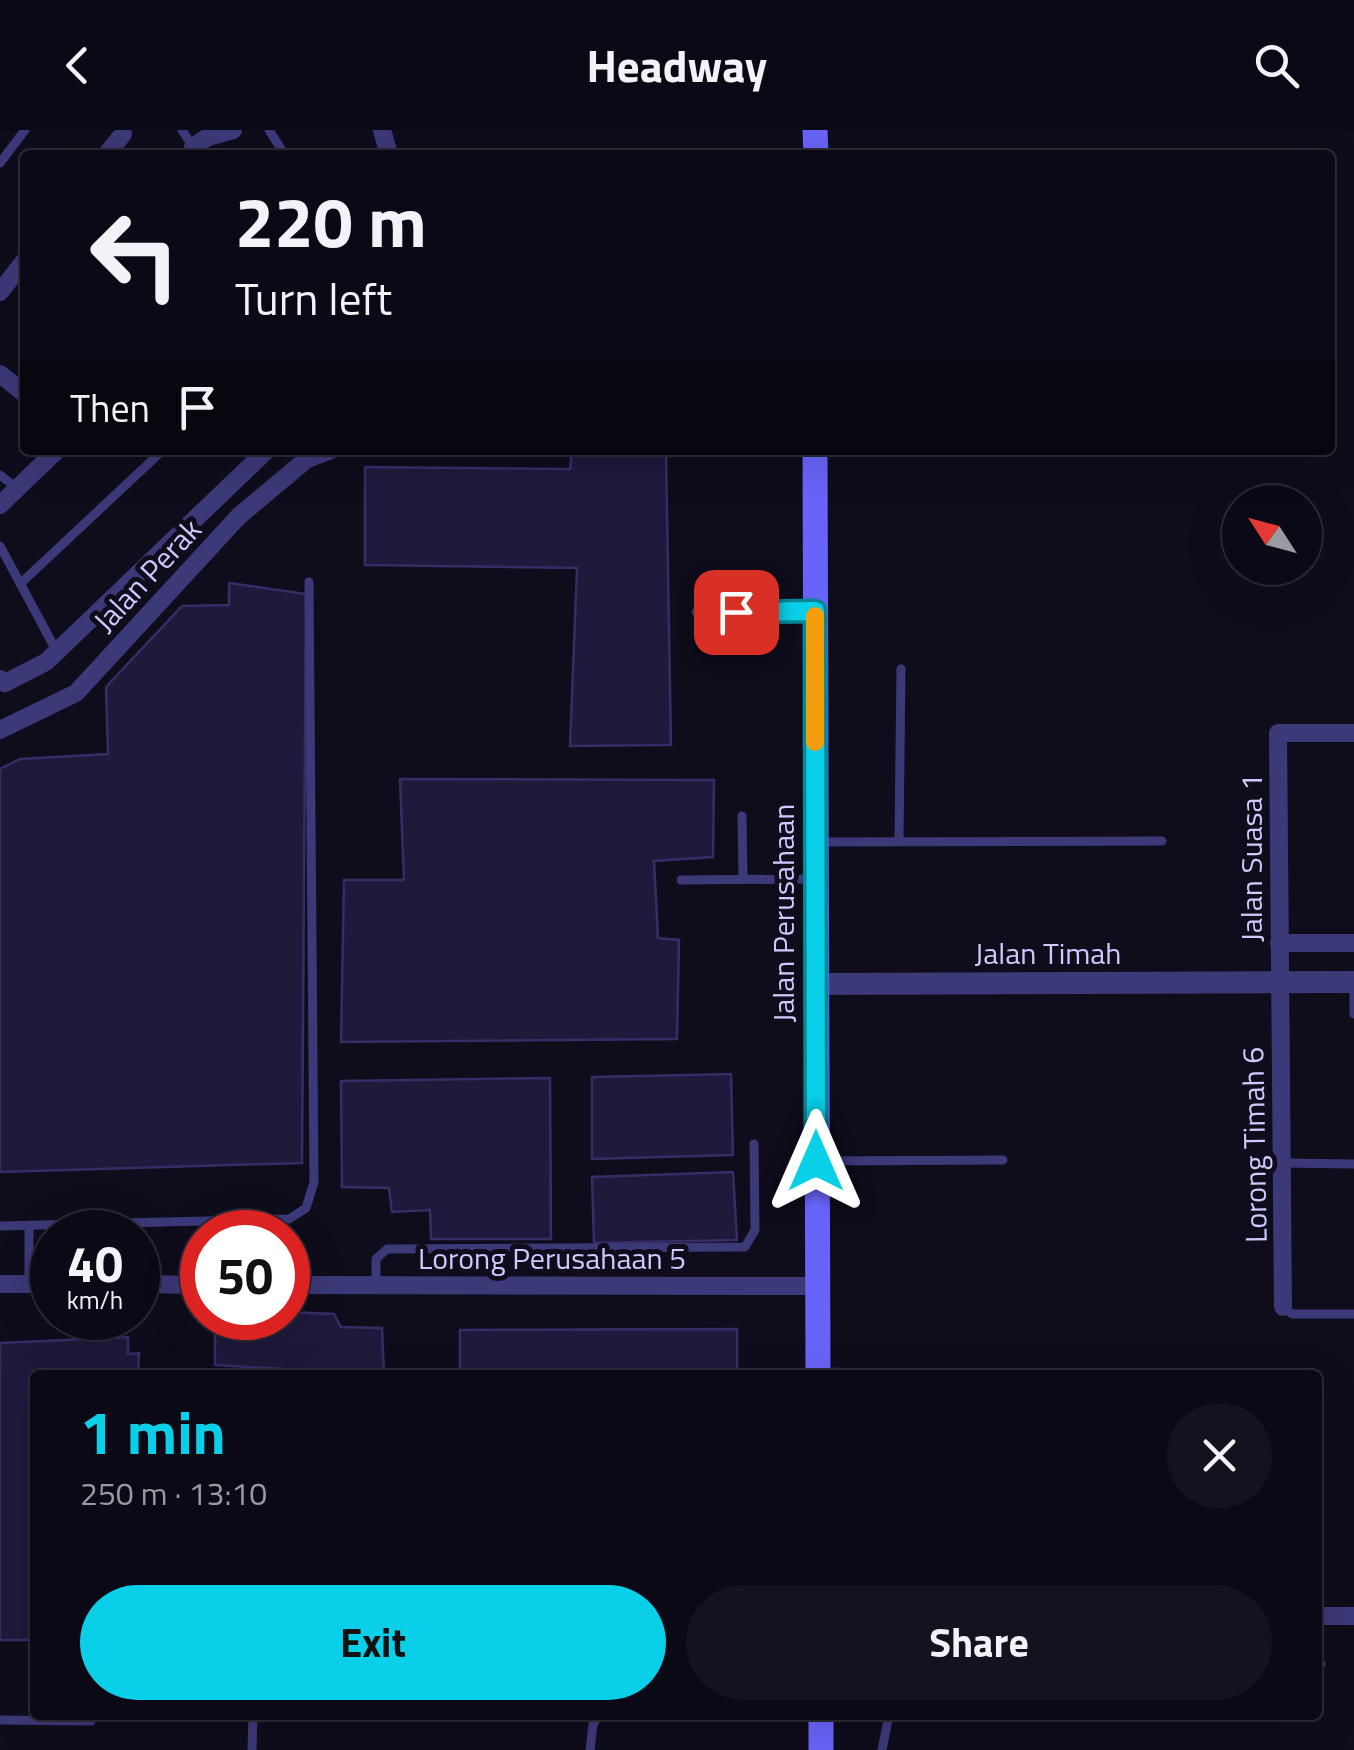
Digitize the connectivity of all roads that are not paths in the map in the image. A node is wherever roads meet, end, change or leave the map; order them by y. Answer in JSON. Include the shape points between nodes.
{"nodes":[{"id":1,"x":26,"y":130,"type":"edge"},
{"id":2,"x":233,"y":130,"type":"edge"},
{"id":3,"x":123,"y":134,"type":"dead end"},
{"id":4,"x":110,"y":150,"type":"edge"},
{"id":5,"x":197,"y":150,"type":"edge"},
{"id":6,"x":0,"y":163,"type":"edge"},
{"id":7,"x":52,"y":455,"type":"edge"},
{"id":8,"x":157,"y":455,"type":"edge"},
{"id":9,"x":262,"y":455,"type":"edge"},
{"id":10,"x":306,"y":455,"type":"edge"},
{"id":11,"x":815,"y":455,"type":"edge"},
{"id":12,"x":0,"y":474,"type":"edge"},
{"id":13,"x":17,"y":488,"type":"junction"},
{"id":14,"x":0,"y":505,"type":"edge"},
{"id":15,"x":0,"y":546,"type":"edge"},
{"id":16,"x":309,"y":582,"type":"dead end"},
{"id":17,"x":20,"y":584,"type":"junction"},
{"id":18,"x":815,"y":611,"type":"junction"},
{"id":19,"x":696,"y":612,"type":"dead end"},
{"id":20,"x":57,"y":652,"type":"junction"},
{"id":21,"x":901,"y":670,"type":"dead end"},
{"id":22,"x":0,"y":679,"type":"edge"},
{"id":23,"x":0,"y":730,"type":"edge"},
{"id":24,"x":1354,"y":733,"type":"edge"},
{"id":25,"x":742,"y":816,"type":"dead end"},
{"id":26,"x":899,"y":840,"type":"junction"},
{"id":27,"x":1162,"y":840,"type":"dead end"},
{"id":28,"x":816,"y":842,"type":"junction"},
{"id":29,"x":743,"y":879,"type":"junction"},
{"id":30,"x":816,"y":879,"type":"junction"},
{"id":31,"x":682,"y":880,"type":"dead end"},
{"id":32,"x":1354,"y":942,"type":"edge"},
{"id":33,"x":1279,"y":944,"type":"junction"},
{"id":34,"x":1354,"y":982,"type":"edge"},
{"id":35,"x":1279,"y":983,"type":"junction"},
{"id":36,"x":816,"y":984,"type":"junction"},
{"id":37,"x":1354,"y":1014,"type":"edge"},
{"id":38,"x":754,"y":1144,"type":"dead end"},
{"id":39,"x":1003,"y":1160,"type":"dead end"},
{"id":40,"x":816,"y":1161,"type":"junction"},
{"id":41,"x":1282,"y":1164,"type":"junction"},
{"id":42,"x":1354,"y":1164,"type":"edge"},
{"id":43,"x":0,"y":1226,"type":"edge"},
{"id":44,"x":29,"y":1226,"type":"junction"},
{"id":45,"x":0,"y":1284,"type":"edge"},
{"id":46,"x":30,"y":1284,"type":"joint"},
{"id":47,"x":310,"y":1285,"type":"edge"},
{"id":48,"x":376,"y":1285,"type":"junction"},
{"id":49,"x":817,"y":1286,"type":"junction"},
{"id":50,"x":1283,"y":1307,"type":"joint"},
{"id":51,"x":1354,"y":1314,"type":"edge"},
{"id":52,"x":818,"y":1370,"type":"edge"},
{"id":53,"x":1322,"y":1616,"type":"edge"},
{"id":54,"x":1354,"y":1616,"type":"edge"},
{"id":55,"x":0,"y":1720,"type":"edge"},
{"id":56,"x":253,"y":1720,"type":"edge"},
{"id":57,"x":596,"y":1720,"type":"edge"},
{"id":58,"x":821,"y":1720,"type":"edge"},
{"id":59,"x":887,"y":1720,"type":"edge"},
{"id":60,"x":91,"y":1721,"type":"dead end"},
{"id":61,"x":252,"y":1750,"type":"edge"},
{"id":62,"x":590,"y":1750,"type":"edge"},
{"id":63,"x":821,"y":1750,"type":"edge"},
{"id":64,"x":882,"y":1750,"type":"edge"}],
"edges":[{"from":1,"to":6,"type":"lane"},
{"from":2,"to":5,"type":"street","via":[[208,136]]},
{"from":3,"to":4,"type":"street"},
{"from":7,"to":13,"type":"street"},
{"from":8,"to":17,"type":"lane"},
{"from":9,"to":20,"type":"street"},
{"from":10,"to":23,"type":"street","name":"Jalan Perak","via":[[240,516],[76,693]]},
{"from":11,"to":18,"type":"main road","name":"Jalan Perusahaan"},
{"from":12,"to":13,"type":"lane"},
{"from":13,"to":14,"type":"street"},
{"from":15,"to":17,"type":"lane"},
{"from":16,"to":44,"type":"lane","via":[[314,1182],[306,1208],[289,1219]]},
{"from":17,"to":20,"type":"lane"},
{"from":18,"to":19,"type":"lane"},
{"from":18,"to":28,"type":"main road","name":"Jalan Perusahaan"},
{"from":20,"to":22,"type":"street","via":[[19,679]]},
{"from":21,"to":26,"type":"lane"},
{"from":24,"to":33,"type":"street","name":"Jalan Suasa 1","via":[[1278,734]]},
{"from":25,"to":29,"type":"lane"},
{"from":26,"to":27,"type":"lane"},
{"from":26,"to":28,"type":"lane"},
{"from":28,"to":30,"type":"main road","name":"Jalan Perusahaan"},
{"from":29,"to":30,"type":"lane"},
{"from":29,"to":31,"type":"lane"},
{"from":30,"to":36,"type":"main road","name":"Jalan Perusahaan"},
{"from":32,"to":33,"type":"street"},
{"from":33,"to":35,"type":"street","name":"Jalan Suasa 1"},
{"from":34,"to":35,"type":"street","name":"Jalan Timah"},
{"from":34,"to":37,"type":"lane"},
{"from":35,"to":36,"type":"street","name":"Jalan Timah"},
{"from":35,"to":41,"type":"street","name":"Lorong Timah 6"},
{"from":36,"to":40,"type":"main road","name":"Jalan Perusahaan"},
{"from":38,"to":48,"type":"lane","via":[[755,1230],[745,1247],[386,1249],[376,1258]]},
{"from":39,"to":40,"type":"lane"},
{"from":40,"to":49,"type":"main road","name":"Jalan Perusahaan"},
{"from":41,"to":42,"type":"lane"},
{"from":41,"to":50,"type":"street","name":"Lorong Timah 6"},
{"from":43,"to":44,"type":"lane"},
{"from":44,"to":46,"type":"lane"},
{"from":45,"to":46,"type":"street"},
{"from":47,"to":48,"type":"street","name":"Lorong Perusahaan 5"},
{"from":48,"to":49,"type":"street","name":"Lorong Perusahaan 5"},
{"from":49,"to":52,"type":"main road","name":"Jalan Perusahaan"},
{"from":50,"to":51,"type":"lane","via":[[1292,1314]]},
{"from":53,"to":54,"type":"street"},
{"from":55,"to":60,"type":"lane"},
{"from":56,"to":61,"type":"lane"},
{"from":57,"to":62,"type":"lane"},
{"from":58,"to":63,"type":"main road"},
{"from":59,"to":64,"type":"lane"}]}
